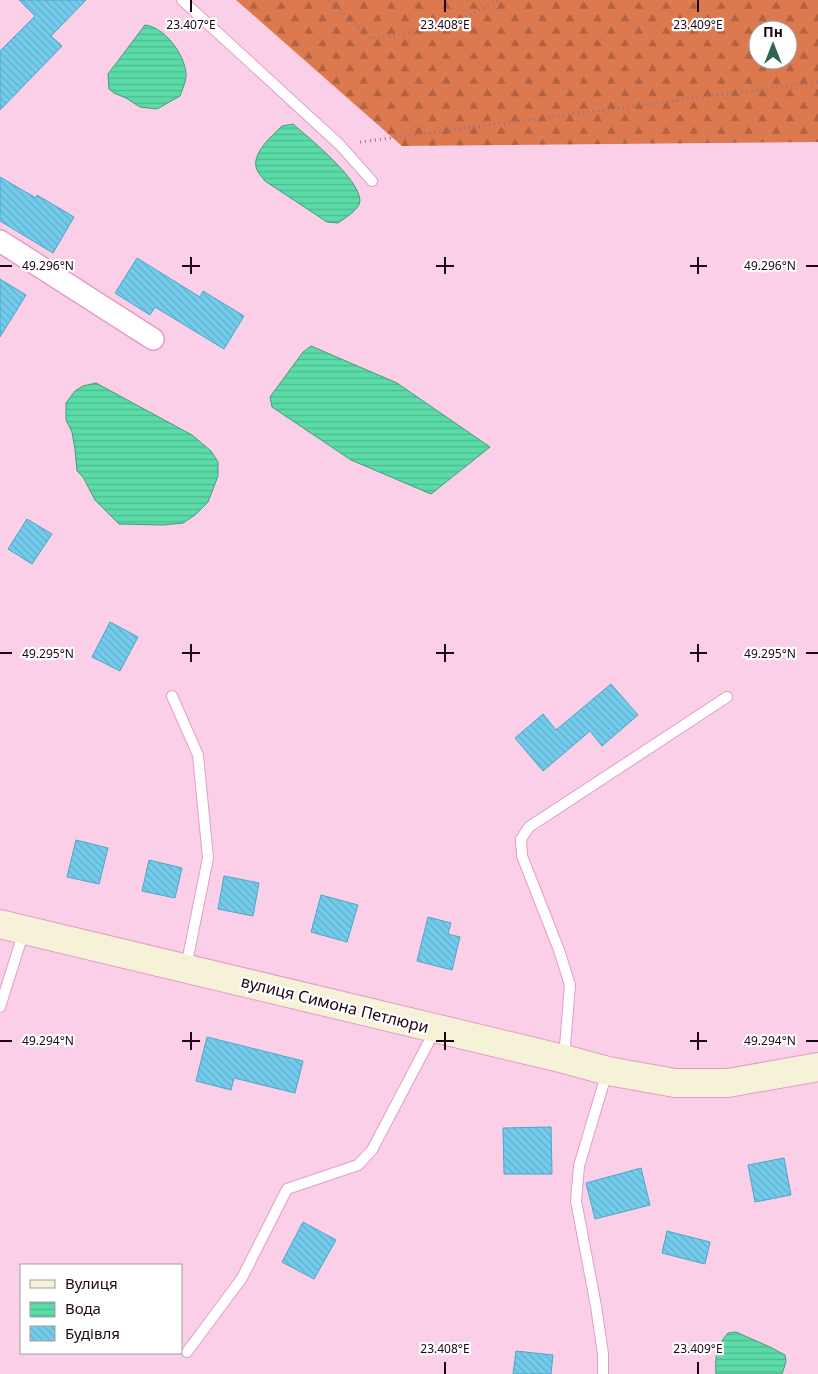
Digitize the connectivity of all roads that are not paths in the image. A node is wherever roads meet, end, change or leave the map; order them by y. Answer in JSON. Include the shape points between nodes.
{"nodes":[{"id":1,"x":182,"y":0,"type":"edge"},
{"id":2,"x":372,"y":181,"type":"dead end"},
{"id":3,"x":0,"y":241,"type":"edge"},
{"id":4,"x":154,"y":339,"type":"dead end"},
{"id":5,"x":172,"y":696,"type":"dead end"},
{"id":6,"x":727,"y":697,"type":"dead end"},
{"id":7,"x":12,"y":927,"type":"edge"},
{"id":8,"x":186,"y":968,"type":"junction"},
{"id":9,"x":0,"y":1007,"type":"edge"},
{"id":10,"x":436,"y":1029,"type":"junction"},
{"id":11,"x":564,"y":1059,"type":"junction"},
{"id":12,"x":818,"y":1067,"type":"edge"},
{"id":13,"x":608,"y":1071,"type":"junction"},
{"id":14,"x":187,"y":1352,"type":"dead end"},
{"id":15,"x":603,"y":1374,"type":"edge"}],
"edges":[{"from":1,"to":2,"type":"lane","via":[[340,145]]},
{"from":3,"to":4,"type":"street"},
{"from":5,"to":8,"type":"lane","via":[[198,755],[208,858]]},
{"from":6,"to":11,"type":"lane","via":[[529,827],[521,839],[522,856],[570,985]]},
{"from":7,"to":8,"type":"main road","name":"вулиця Симона Петлюри"},
{"from":7,"to":9,"type":"lane"},
{"from":8,"to":10,"type":"main road","name":"вулиця Симона Петлюри"},
{"from":10,"to":11,"type":"main road","name":"вулиця Симона Петлюри"},
{"from":10,"to":14,"type":"lane","via":[[372,1150],[358,1165],[287,1189],[242,1278]]},
{"from":11,"to":13,"type":"main road","name":"вулиця Симона Петлюри"},
{"from":12,"to":13,"type":"main road","name":"вулиця Симона Петлюри","via":[[728,1083],[675,1083]]},
{"from":13,"to":15,"type":"lane","via":[[579,1166],[576,1201],[596,1306]]}]}
